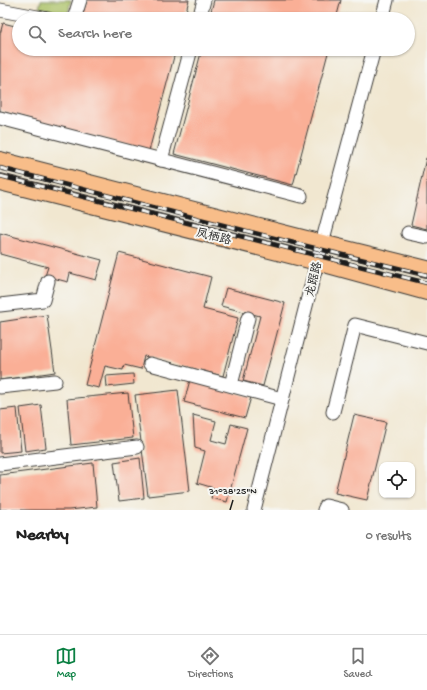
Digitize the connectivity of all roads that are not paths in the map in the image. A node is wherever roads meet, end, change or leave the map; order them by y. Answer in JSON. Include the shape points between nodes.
{"nodes":[{"id":1,"x":80,"y":0,"type":"edge"},
{"id":2,"x":204,"y":0,"type":"edge"},
{"id":3,"x":387,"y":0,"type":"edge"},
{"id":4,"x":0,"y":10,"type":"edge"},
{"id":5,"x":12,"y":12,"type":"edge"},
{"id":6,"x":76,"y":12,"type":"edge"},
{"id":7,"x":201,"y":12,"type":"edge"},
{"id":8,"x":384,"y":12,"type":"edge"},
{"id":9,"x":189,"y":56,"type":"edge"},
{"id":10,"x":372,"y":56,"type":"edge"},
{"id":11,"x":0,"y":118,"type":"edge"},
{"id":12,"x":0,"y":160,"type":"edge"},
{"id":13,"x":162,"y":160,"type":"junction"},
{"id":14,"x":0,"y":182,"type":"edge"},
{"id":15,"x":301,"y":196,"type":"dead end"},
{"id":16,"x":408,"y":233,"type":"dead end"},
{"id":17,"x":427,"y":237,"type":"edge"},
{"id":18,"x":322,"y":243,"type":"junction"},
{"id":19,"x":317,"y":262,"type":"junction"},
{"id":20,"x":427,"y":268,"type":"edge"},
{"id":21,"x":48,"y":281,"type":"dead end"},
{"id":22,"x":427,"y":292,"type":"edge"},
{"id":23,"x":0,"y":305,"type":"edge"},
{"id":24,"x":248,"y":318,"type":"dead end"},
{"id":25,"x":427,"y":343,"type":"edge"},
{"id":26,"x":150,"y":364,"type":"dead end"},
{"id":27,"x":55,"y":381,"type":"dead end"},
{"id":28,"x":231,"y":385,"type":"junction"},
{"id":29,"x":0,"y":387,"type":"edge"},
{"id":30,"x":282,"y":399,"type":"junction"},
{"id":31,"x":333,"y":412,"type":"dead end"},
{"id":32,"x":137,"y":447,"type":"dead end"},
{"id":33,"x":0,"y":464,"type":"edge"},
{"id":34,"x":254,"y":510,"type":"edge"},
{"id":35,"x":324,"y":510,"type":"edge"},
{"id":36,"x":342,"y":510,"type":"edge"}],
"edges":[{"from":1,"to":6,"type":"street"},
{"from":2,"to":7,"type":"street"},
{"from":3,"to":8,"type":"street"},
{"from":4,"to":5,"type":"street"},
{"from":9,"to":13,"type":"street"},
{"from":10,"to":18,"type":"street","name":"龙踞路"},
{"from":11,"to":13,"type":"street"},
{"from":12,"to":18,"type":"main road","name":"凤栖路"},
{"from":13,"to":15,"type":"street"},
{"from":14,"to":19,"type":"main road","name":"凤栖路"},
{"from":16,"to":17,"type":"street"},
{"from":18,"to":19,"type":"street","name":"龙踞路"},
{"from":18,"to":20,"type":"main road","name":"凤栖路"},
{"from":19,"to":22,"type":"main road","name":"凤栖路"},
{"from":19,"to":30,"type":"street","name":"龙踞路"},
{"from":21,"to":23,"type":"street","via":[[43,300]]},
{"from":24,"to":28,"type":"street"},
{"from":25,"to":31,"type":"street","via":[[355,325]]},
{"from":26,"to":28,"type":"street"},
{"from":27,"to":29,"type":"street"},
{"from":28,"to":30,"type":"street"},
{"from":30,"to":34,"type":"street","name":"龙踞路"},
{"from":32,"to":33,"type":"street"},
{"from":35,"to":36,"type":"street","via":[[326,506]]}]}
